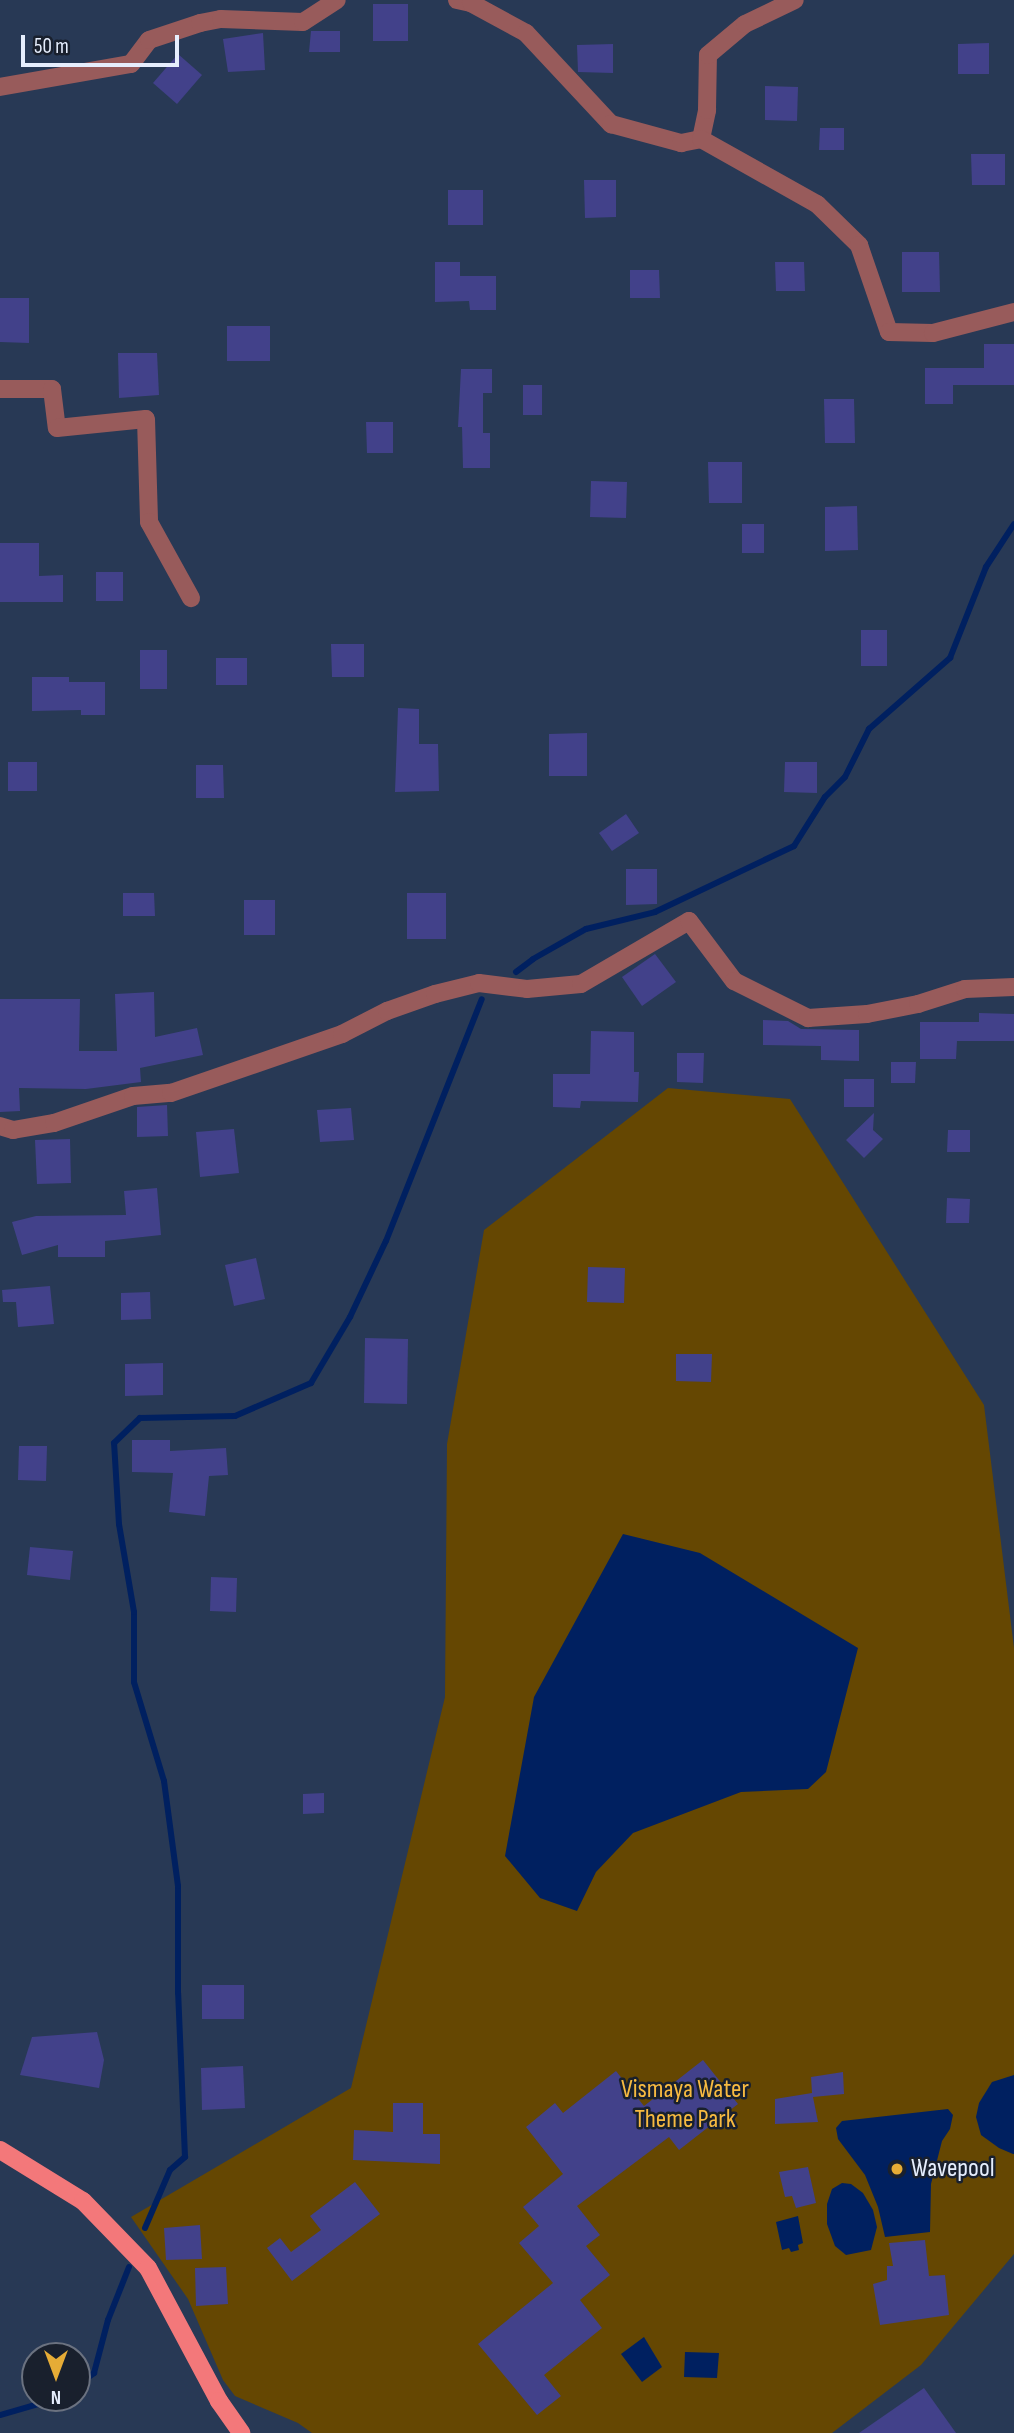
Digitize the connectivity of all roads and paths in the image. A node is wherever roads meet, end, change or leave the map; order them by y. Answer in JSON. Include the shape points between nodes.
{"nodes":[{"id":1,"x":337,"y":0,"type":"edge"},
{"id":2,"x":457,"y":0,"type":"edge"},
{"id":3,"x":794,"y":0,"type":"edge"},
{"id":4,"x":0,"y":87,"type":"edge"},
{"id":5,"x":701,"y":139,"type":"junction"},
{"id":6,"x":1014,"y":312,"type":"edge"},
{"id":7,"x":0,"y":389,"type":"edge"},
{"id":8,"x":191,"y":598,"type":"dead end"},
{"id":9,"x":1014,"y":987,"type":"edge"},
{"id":10,"x":0,"y":1126,"type":"edge"},
{"id":11,"x":0,"y":2150,"type":"edge"},
{"id":12,"x":241,"y":2433,"type":"edge"}],
"edges":[{"from":1,"to":4,"type":"street","via":[[303,22],[221,19],[200,23],[149,40],[131,64]]},
{"from":2,"to":5,"type":"street","via":[[526,33],[611,124],[681,143]]},
{"from":3,"to":5,"type":"street","via":[[745,24],[708,55],[707,110]]},
{"from":5,"to":6,"type":"street","via":[[817,204],[859,245],[888,332],[933,333]]},
{"from":7,"to":8,"type":"street","via":[[52,389],[57,429],[146,419],[149,522]]},
{"from":9,"to":10,"type":"street","via":[[965,989],[905,1007],[808,1018],[734,981],[688,921],[582,984],[527,989],[479,983],[457,988],[172,1093],[132,1096],[54,1123],[13,1130]]},
{"from":11,"to":12,"type":"main road","via":[[83,2201],[148,2268]]}]}
